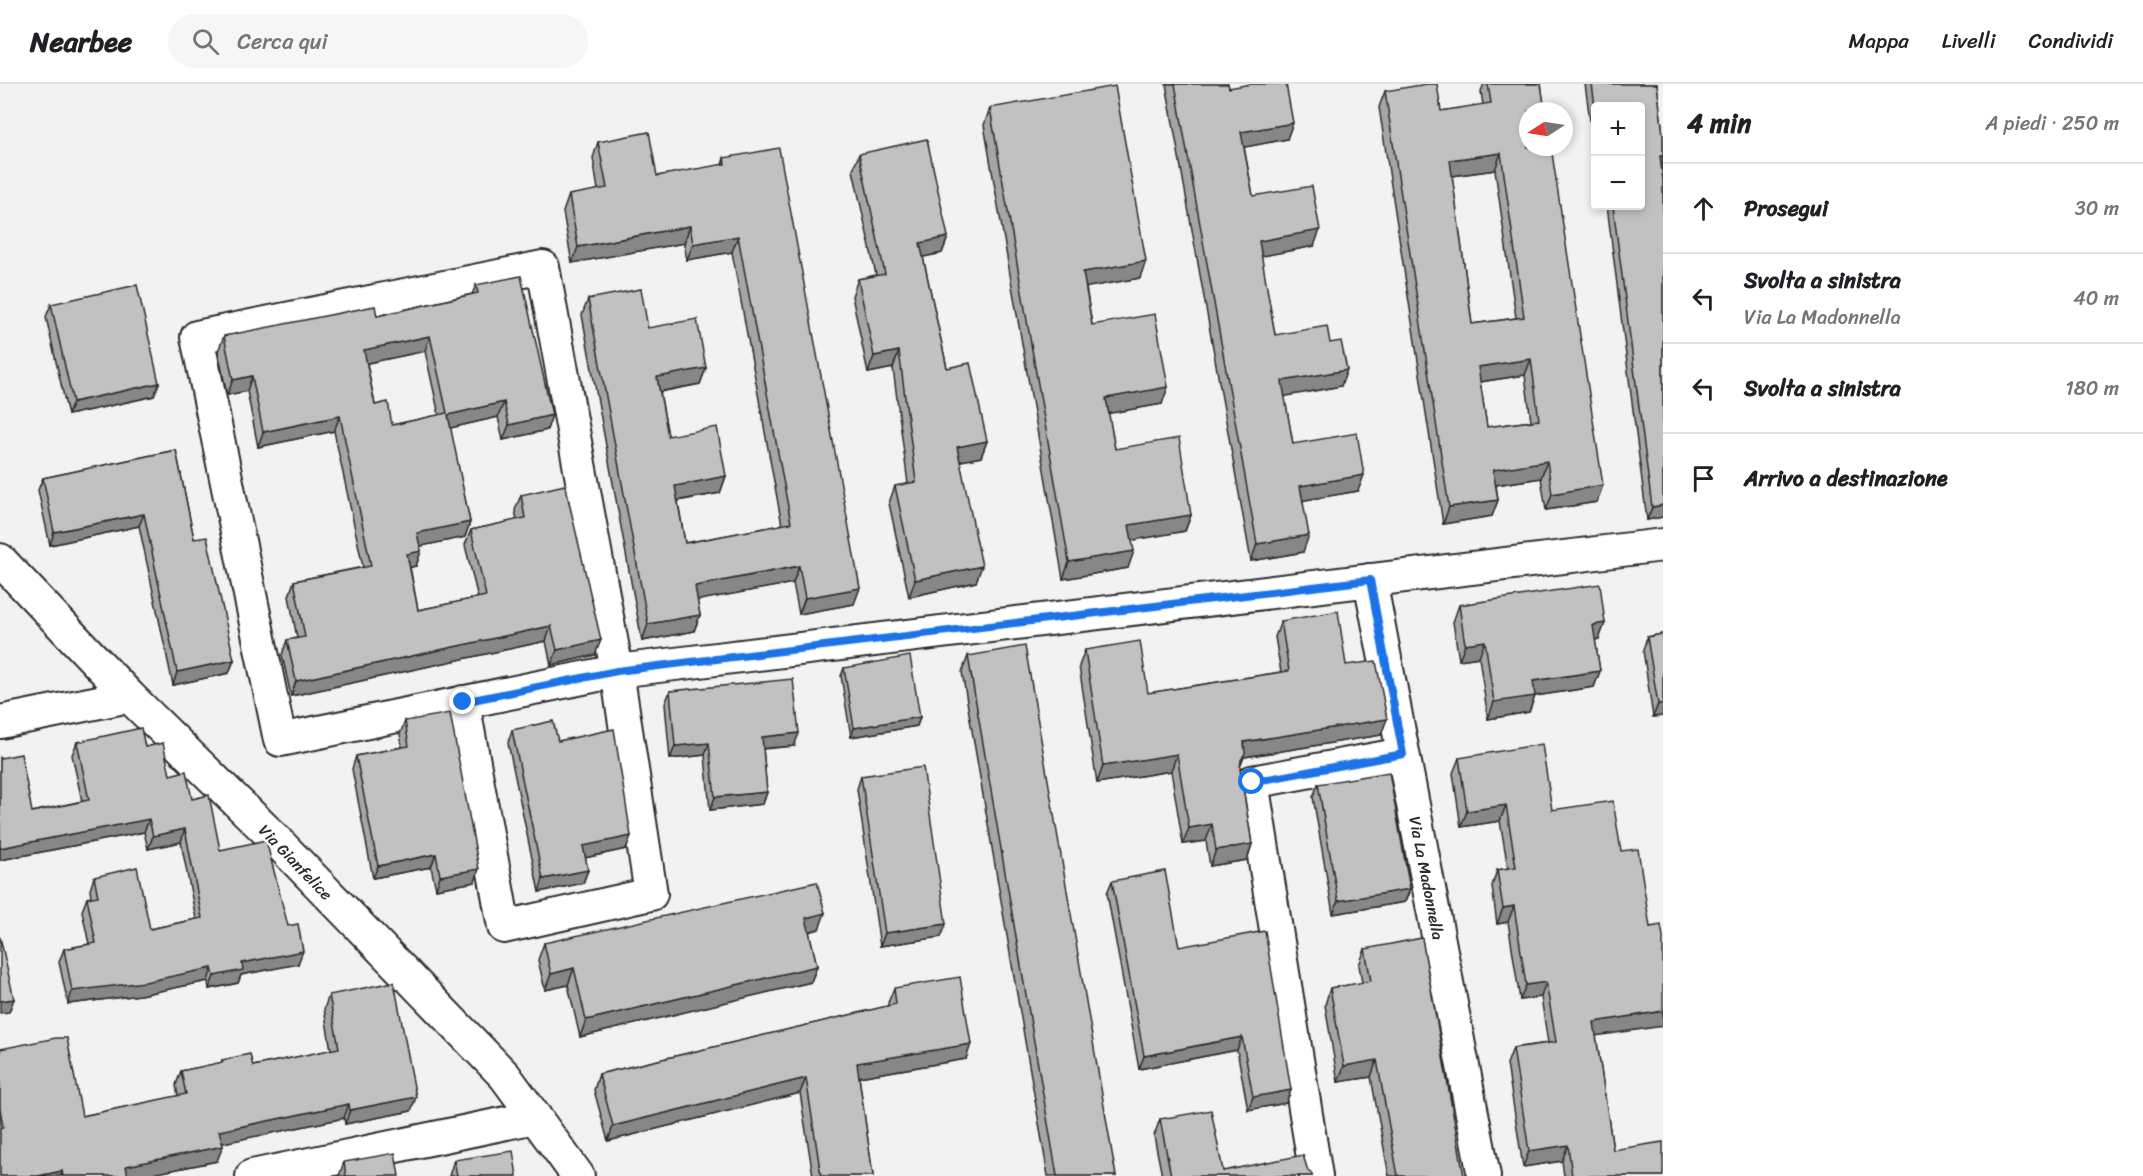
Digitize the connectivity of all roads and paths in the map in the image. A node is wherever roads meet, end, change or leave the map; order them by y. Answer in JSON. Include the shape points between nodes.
{"nodes":[{"id":1,"x":1663,"y":545,"type":"edge"},
{"id":2,"x":0,"y":560,"type":"edge"},
{"id":3,"x":1370,"y":580,"type":"junction"},
{"id":4,"x":617,"y":671,"type":"junction"},
{"id":5,"x":129,"y":696,"type":"junction"},
{"id":6,"x":463,"y":702,"type":"junction"},
{"id":7,"x":0,"y":722,"type":"edge"},
{"id":8,"x":1403,"y":754,"type":"junction"},
{"id":9,"x":535,"y":1117,"type":"junction"},
{"id":10,"x":252,"y":1176,"type":"edge"},
{"id":11,"x":578,"y":1176,"type":"edge"},
{"id":12,"x":1317,"y":1176,"type":"edge"},
{"id":13,"x":1484,"y":1176,"type":"edge"}],
"edges":[{"from":1,"to":3,"type":"street"},
{"from":2,"to":5,"type":"street","name":"Via Gianfelice"},
{"from":3,"to":4,"type":"street"},
{"from":3,"to":8,"type":"street","name":"Via La Madonnella"},
{"from":4,"to":6,"type":"street"},
{"from":4,"to":6,"type":"street","via":[[651,894],[504,927]]},
{"from":4,"to":6,"type":"street","via":[[543,267],[197,337],[280,740]]},
{"from":5,"to":7,"type":"street"},
{"from":5,"to":9,"type":"street","name":"Via Gianfelice","via":[[272,836],[497,1068]]},
{"from":8,"to":12,"type":"street","via":[[1252,782]]},
{"from":8,"to":13,"type":"street","name":"Via La Madonnella"},
{"from":9,"to":10,"type":"street"},
{"from":9,"to":11,"type":"street","name":"Via Gianfelice"}]}
